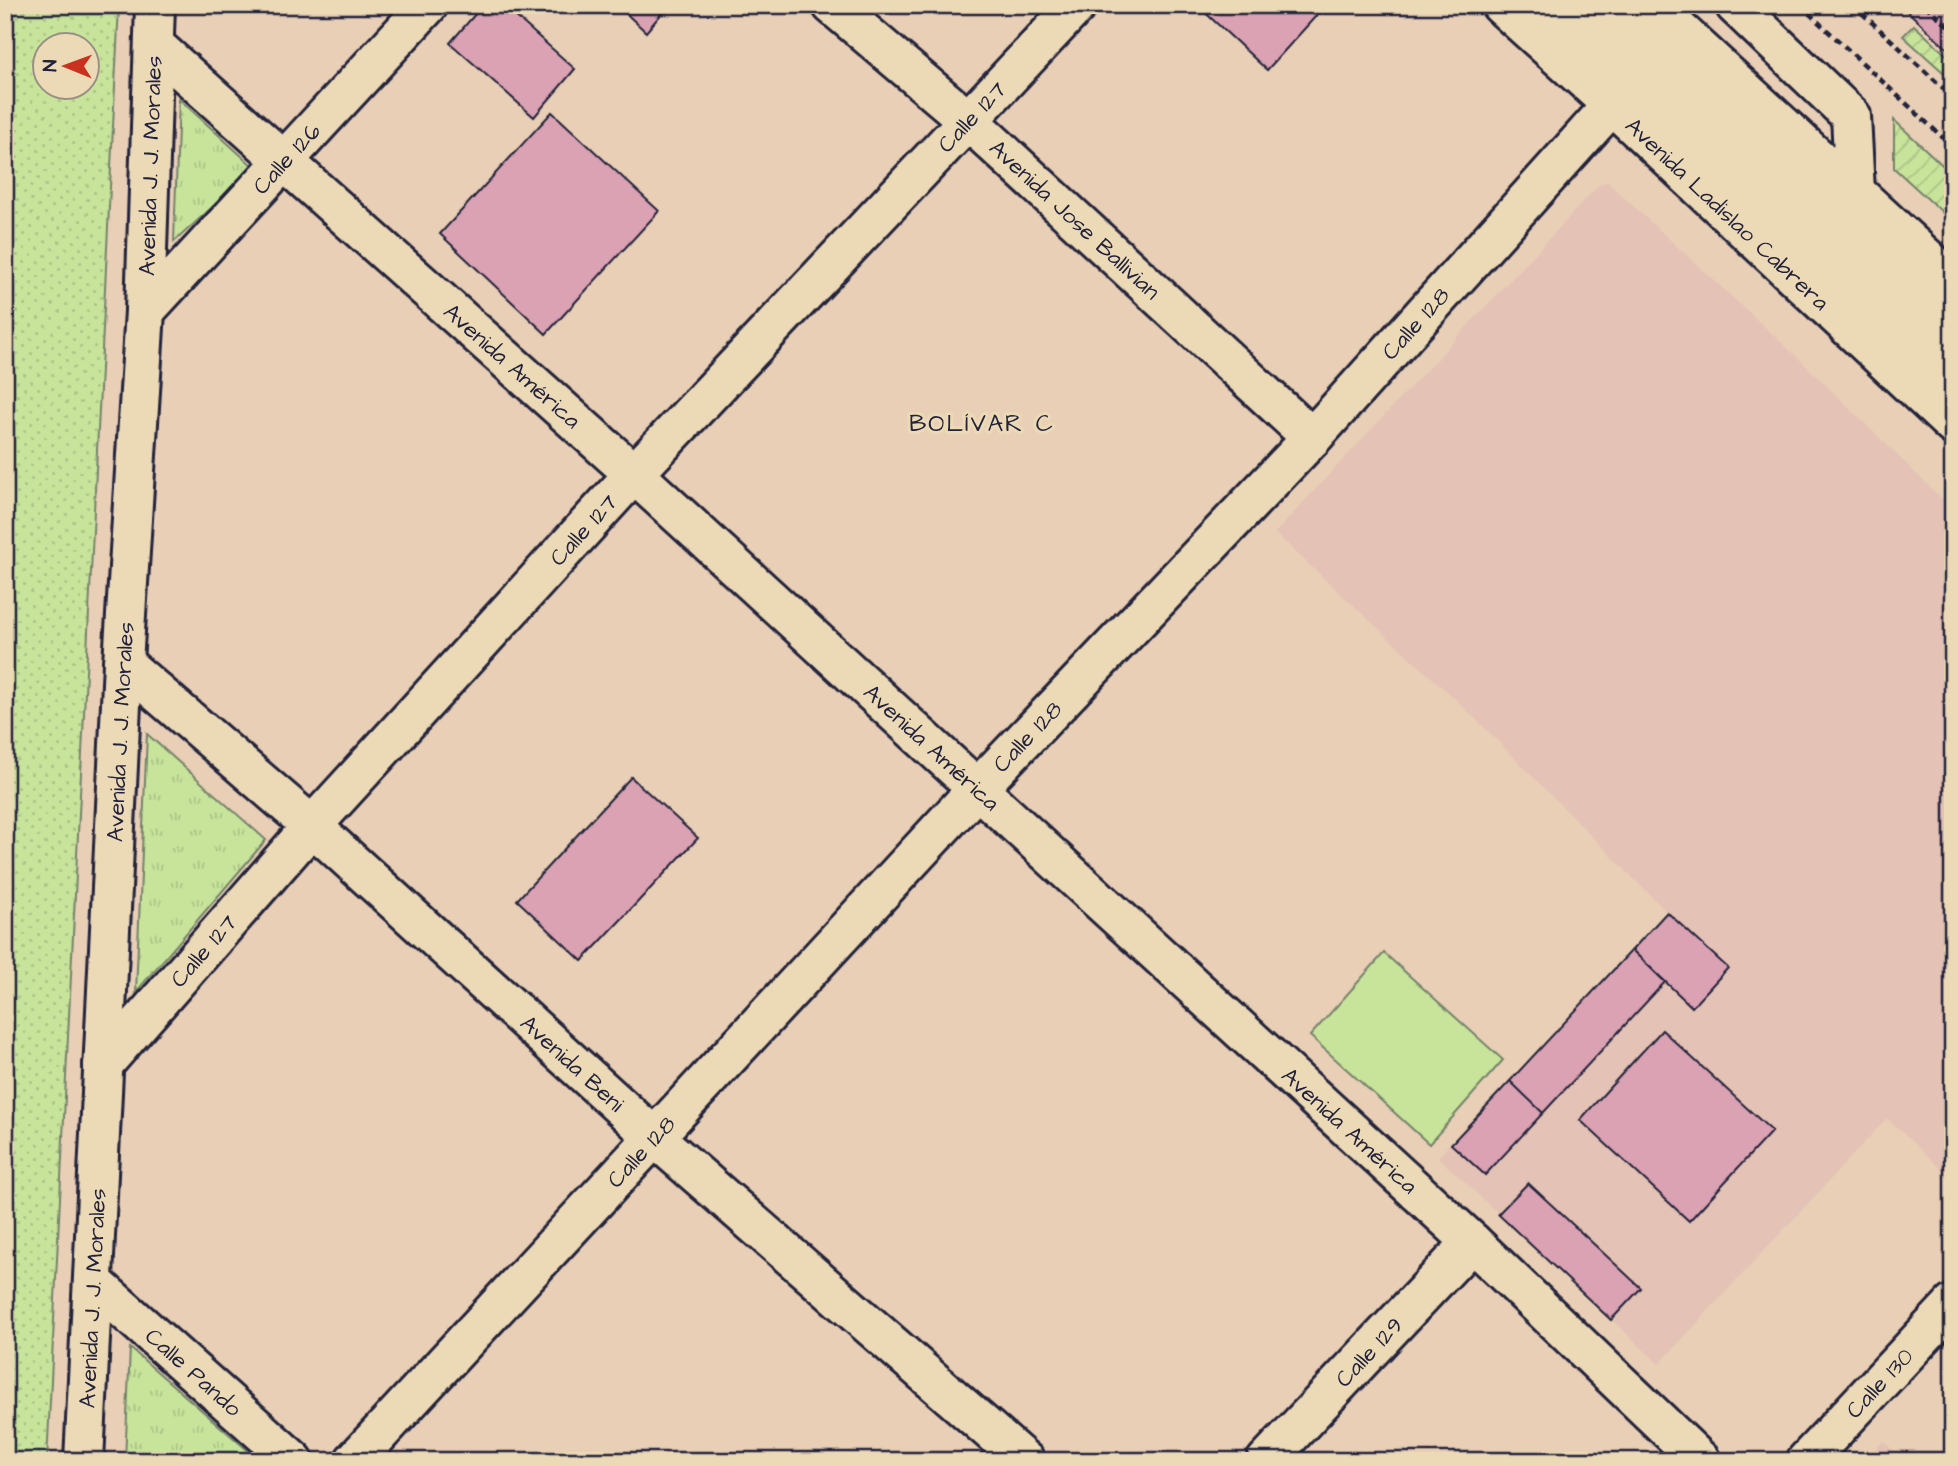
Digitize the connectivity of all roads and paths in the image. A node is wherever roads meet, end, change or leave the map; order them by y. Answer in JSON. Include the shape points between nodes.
{"nodes":[{"id":1,"x":156,"y":5,"type":"edge"},
{"id":2,"x":428,"y":5,"type":"edge"},
{"id":3,"x":832,"y":5,"type":"edge"},
{"id":4,"x":1077,"y":5,"type":"edge"},
{"id":5,"x":1502,"y":5,"type":"edge"},
{"id":6,"x":1550,"y":5,"type":"edge"},
{"id":7,"x":1604,"y":5,"type":"edge"},
{"id":8,"x":1652,"y":5,"type":"edge"},
{"id":9,"x":1735,"y":5,"type":"edge"},
{"id":10,"x":1800,"y":5,"type":"edge"},
{"id":11,"x":1853,"y":5,"type":"edge"},
{"id":12,"x":1925,"y":5,"type":"edge"},
{"id":13,"x":1953,"y":30,"type":"edge"},
{"id":14,"x":154,"y":45,"type":"junction"},
{"id":15,"x":1953,"y":97,"type":"edge"},
{"id":16,"x":1612,"y":105,"type":"junction"},
{"id":17,"x":970,"y":122,"type":"junction"},
{"id":18,"x":1953,"y":147,"type":"edge"},
{"id":19,"x":283,"y":162,"type":"junction"},
{"id":20,"x":1855,"y":192,"type":"junction"},
{"id":21,"x":1953,"y":282,"type":"edge"},
{"id":22,"x":145,"y":311,"type":"junction"},
{"id":23,"x":1953,"y":327,"type":"edge"},
{"id":24,"x":1953,"y":378,"type":"edge"},
{"id":25,"x":1953,"y":425,"type":"edge"},
{"id":26,"x":1312,"y":438,"type":"junction"},
{"id":27,"x":635,"y":474,"type":"junction"},
{"id":28,"x":123,"y":663,"type":"junction"},
{"id":29,"x":976,"y":790,"type":"junction"},
{"id":30,"x":312,"y":826,"type":"junction"},
{"id":31,"x":103,"y":1065,"type":"junction"},
{"id":32,"x":654,"y":1137,"type":"junction"},
{"id":33,"x":1472,"y":1242,"type":"junction"},
{"id":34,"x":93,"y":1282,"type":"junction"},
{"id":35,"x":1953,"y":1304,"type":"edge"},
{"id":36,"x":84,"y":1461,"type":"edge"},
{"id":37,"x":294,"y":1461,"type":"edge"},
{"id":38,"x":354,"y":1461,"type":"edge"},
{"id":39,"x":1025,"y":1461,"type":"edge"},
{"id":40,"x":1266,"y":1461,"type":"edge"},
{"id":41,"x":1701,"y":1461,"type":"edge"},
{"id":42,"x":1806,"y":1461,"type":"edge"}],
"edges":[{"from":1,"to":14,"type":"main road","name":"Avenida J. J. Morales"},
{"from":2,"to":19,"type":"main road","name":"Calle 126"},
{"from":3,"to":17,"type":"main road","name":"Avenida Jose Ballivian"},
{"from":4,"to":17,"type":"main road","name":"Calle 127"},
{"from":5,"to":16,"type":"main road","name":"Avenida Ladislao Cabrera"},
{"from":6,"to":24,"type":"main road","name":"Avenida Ladislao Cabrera"},
{"from":7,"to":23,"type":"main road"},
{"from":8,"to":20,"type":"main road"},
{"from":9,"to":20,"type":"main road","via":[[1851,116]]},
{"from":10,"to":18,"type":"path"},
{"from":11,"to":15,"type":"path"},
{"from":12,"to":13,"type":"path"},
{"from":14,"to":19,"type":"main road","name":"Avenida América"},
{"from":14,"to":22,"type":"main road","name":"Avenida J. J. Morales"},
{"from":16,"to":25,"type":"main road","name":"Avenida Ladislao Cabrera"},
{"from":16,"to":26,"type":"main road","name":"Calle 128"},
{"from":17,"to":26,"type":"main road","name":"Avenida Jose Ballivian"},
{"from":17,"to":27,"type":"main road","name":"Calle 127"},
{"from":19,"to":22,"type":"main road","name":"Calle 126"},
{"from":19,"to":27,"type":"main road","name":"Avenida América"},
{"from":20,"to":21,"type":"main road"},
{"from":22,"to":28,"type":"main road","name":"Avenida J. J. Morales"},
{"from":26,"to":29,"type":"main road","name":"Calle 128"},
{"from":27,"to":29,"type":"main road","name":"Avenida América"},
{"from":27,"to":30,"type":"main road","name":"Calle 127"},
{"from":28,"to":30,"type":"main road","name":"Avenida Beni"},
{"from":28,"to":31,"type":"main road","name":"Avenida J. J. Morales"},
{"from":29,"to":32,"type":"main road","name":"Calle 128"},
{"from":29,"to":33,"type":"main road","name":"Avenida América"},
{"from":30,"to":31,"type":"main road","name":"Calle 127"},
{"from":30,"to":32,"type":"main road","name":"Avenida Beni"},
{"from":31,"to":34,"type":"main road","name":"Avenida J. J. Morales"},
{"from":32,"to":38,"type":"main road","name":"Calle 128"},
{"from":32,"to":39,"type":"main road","name":"Avenida Beni"},
{"from":33,"to":40,"type":"main road","name":"Calle 129"},
{"from":33,"to":41,"type":"main road","name":"Avenida América"},
{"from":34,"to":36,"type":"main road","name":"Avenida J. J. Morales"},
{"from":34,"to":37,"type":"main road","name":"Calle Pando"},
{"from":35,"to":42,"type":"main road","name":"Calle 130"}]}
